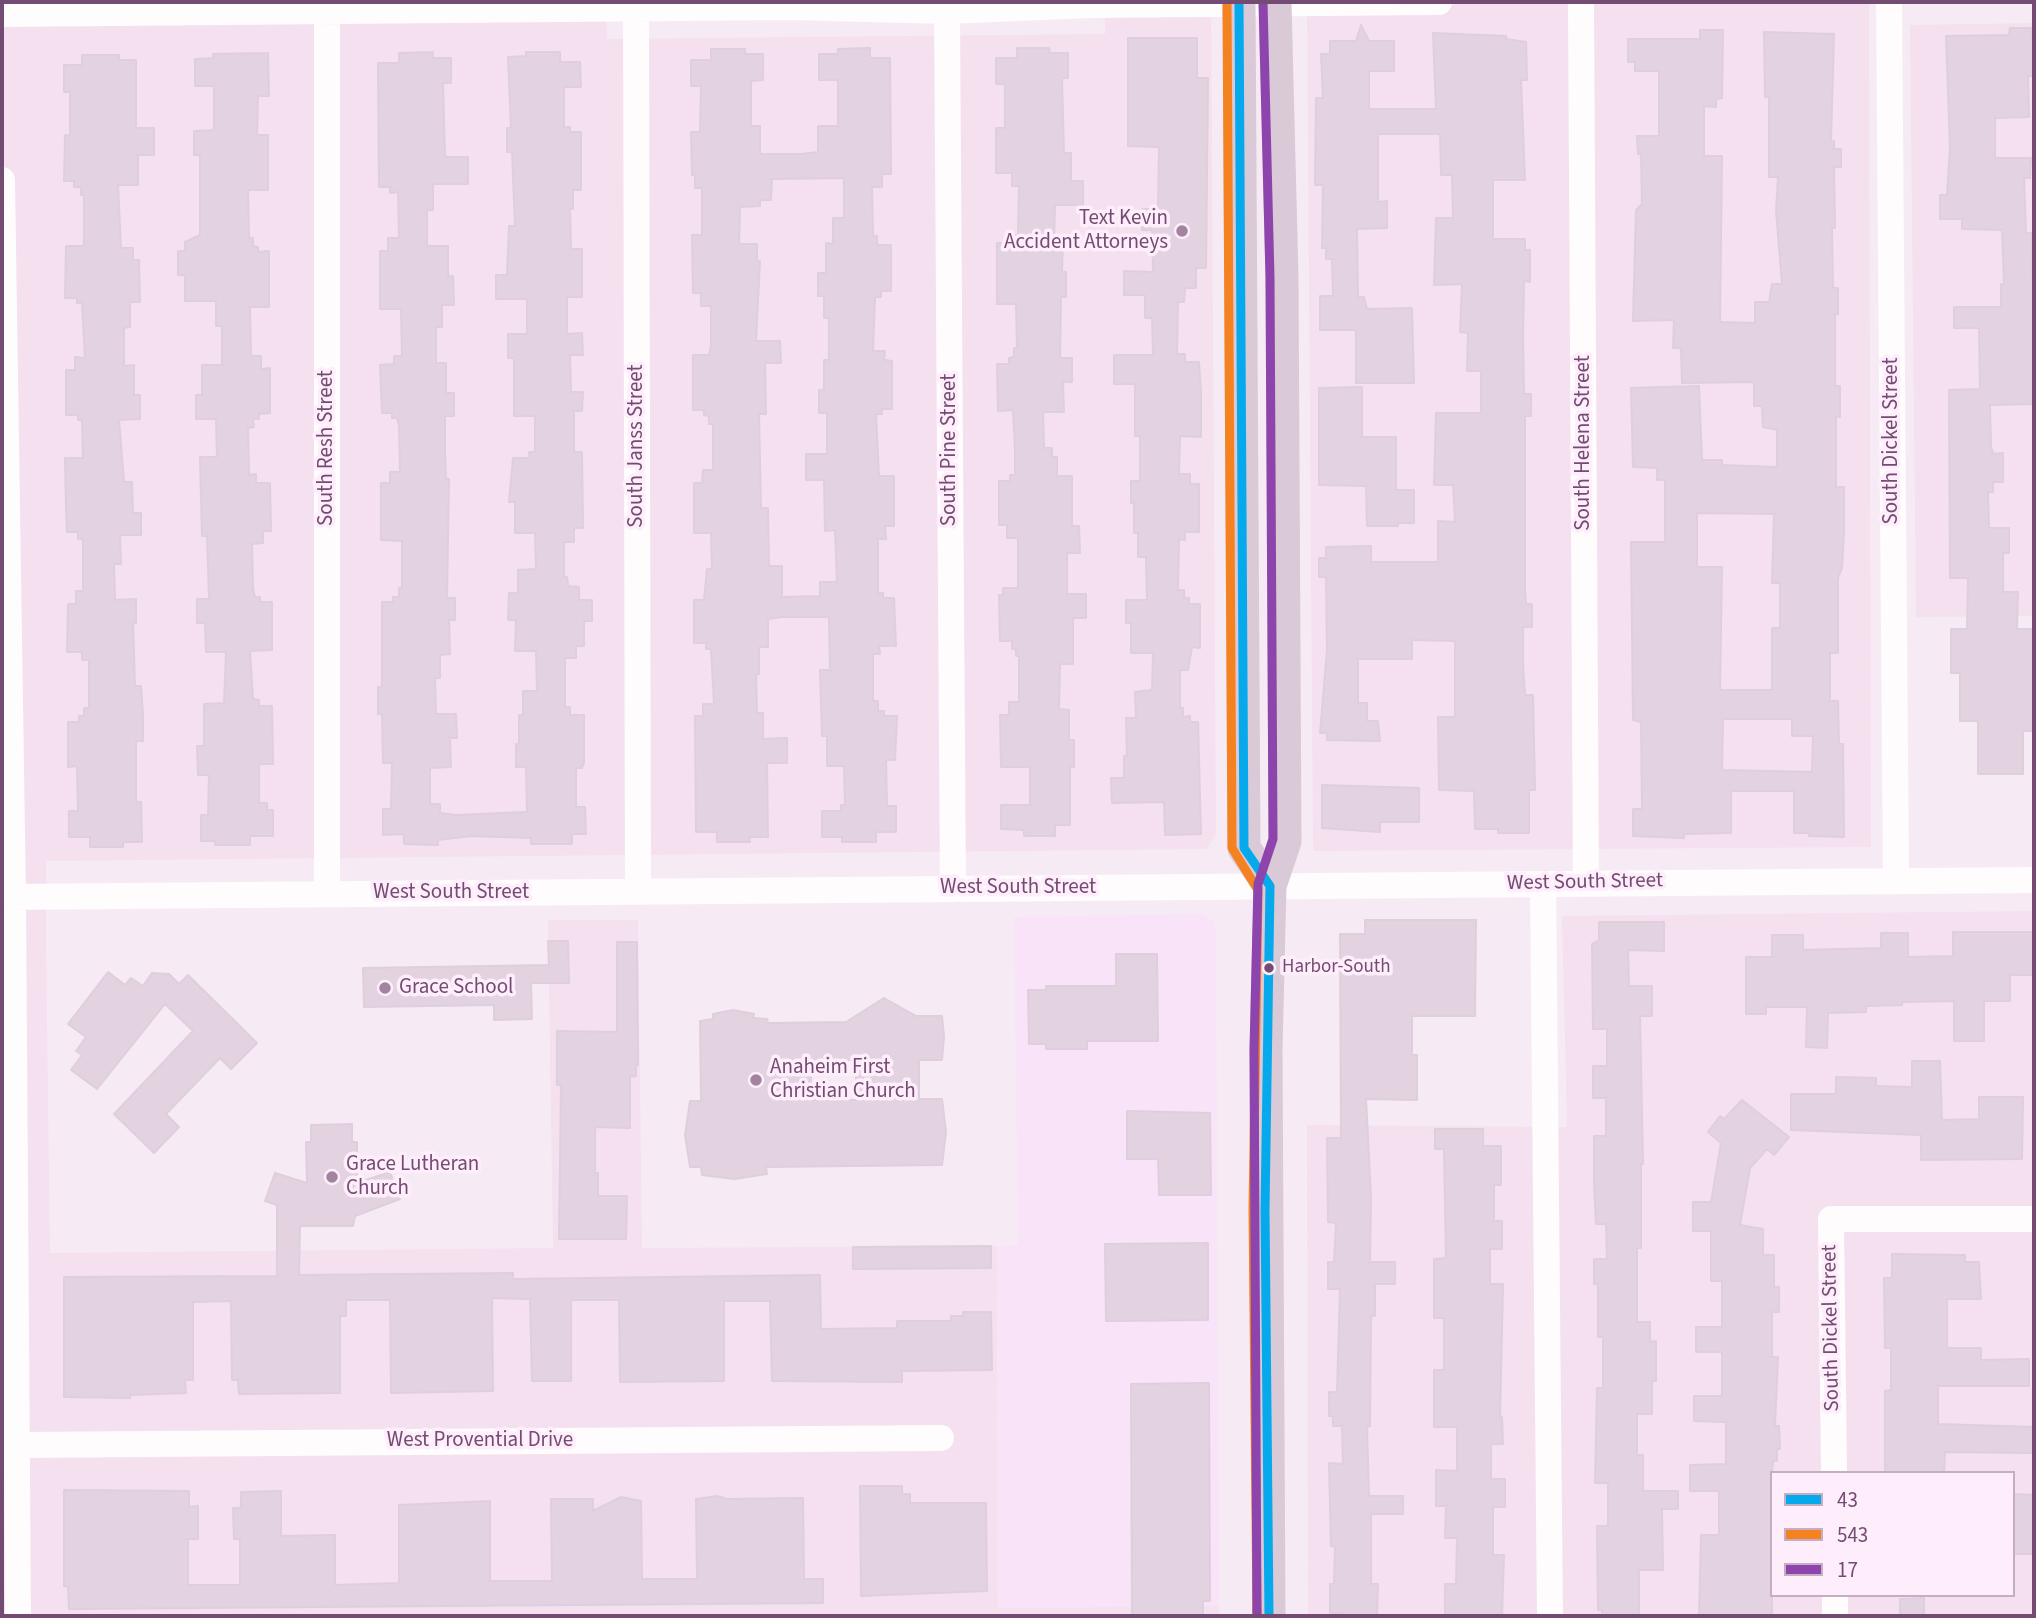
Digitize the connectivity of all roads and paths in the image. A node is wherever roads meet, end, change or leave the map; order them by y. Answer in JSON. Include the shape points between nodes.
{"nodes":[{"id":1,"x":1239,"y":2,"type":"edge"},
{"id":2,"x":1275,"y":2,"type":"edge"},
{"id":3,"x":1439,"y":2,"type":"edge"},
{"id":4,"x":1581,"y":2,"type":"edge"},
{"id":5,"x":1889,"y":2,"type":"edge"},
{"id":6,"x":636,"y":5,"type":"edge"},
{"id":7,"x":327,"y":7,"type":"edge"},
{"id":8,"x":947,"y":11,"type":"junction"},
{"id":9,"x":2,"y":14,"type":"edge"},
{"id":10,"x":2,"y":180,"type":"edge"},
{"id":11,"x":2034,"y":880,"type":"edge"},
{"id":12,"x":1896,"y":881,"type":"junction"},
{"id":13,"x":1543,"y":884,"type":"junction"},
{"id":14,"x":1586,"y":884,"type":"junction"},
{"id":15,"x":1270,"y":886,"type":"junction"},
{"id":16,"x":953,"y":889,"type":"junction"},
{"id":17,"x":638,"y":891,"type":"junction"},
{"id":18,"x":327,"y":894,"type":"junction"},
{"id":19,"x":7,"y":897,"type":"edge"},
{"id":20,"x":8,"y":1189,"type":"edge"},
{"id":21,"x":2034,"y":1219,"type":"edge"},
{"id":22,"x":941,"y":1438,"type":"dead end"},
{"id":23,"x":18,"y":1445,"type":"junction"},
{"id":24,"x":1834,"y":1471,"type":"edge"},
{"id":25,"x":1835,"y":1597,"type":"edge"},
{"id":26,"x":18,"y":1616,"type":"edge"},
{"id":27,"x":1269,"y":1616,"type":"edge"},
{"id":28,"x":1550,"y":1616,"type":"edge"},
{"id":29,"x":1835,"y":1616,"type":"edge"}],
"edges":[{"from":1,"to":2,"type":"street"},
{"from":1,"to":8,"type":"street"},
{"from":1,"to":15,"type":"main road","via":[[1244,848]]},
{"from":2,"to":3,"type":"street"},
{"from":2,"to":15,"type":"main road","via":[[1282,278],[1285,841]]},
{"from":4,"to":14,"type":"street","name":"South Helena Street"},
{"from":5,"to":12,"type":"street","name":"South Dickel Street"},
{"from":6,"to":7,"type":"street"},
{"from":6,"to":8,"type":"street"},
{"from":6,"to":17,"type":"street","name":"South Janss Street"},
{"from":7,"to":9,"type":"street"},
{"from":7,"to":18,"type":"street","name":"South Resh Street"},
{"from":8,"to":16,"type":"street","name":"South Pine Street"},
{"from":10,"to":19,"type":"street"},
{"from":11,"to":12,"type":"street","name":"West South Street"},
{"from":12,"to":14,"type":"street","name":"West South Street"},
{"from":13,"to":14,"type":"street","name":"West South Street"},
{"from":13,"to":15,"type":"street","name":"West South Street"},
{"from":13,"to":28,"type":"street"},
{"from":15,"to":16,"type":"street","name":"West South Street"},
{"from":15,"to":27,"type":"main road","via":[[1265,1210]]},
{"from":16,"to":17,"type":"street","name":"West South Street"},
{"from":17,"to":18,"type":"street","name":"West South Street"},
{"from":18,"to":19,"type":"street","name":"West South Street"},
{"from":19,"to":20,"type":"street"},
{"from":20,"to":23,"type":"street"},
{"from":21,"to":24,"type":"street","name":"South Dickel Street","via":[[1831,1219]]},
{"from":22,"to":23,"type":"street","name":"West Provential Drive"},
{"from":23,"to":26,"type":"street"},
{"from":25,"to":29,"type":"street"}]}
